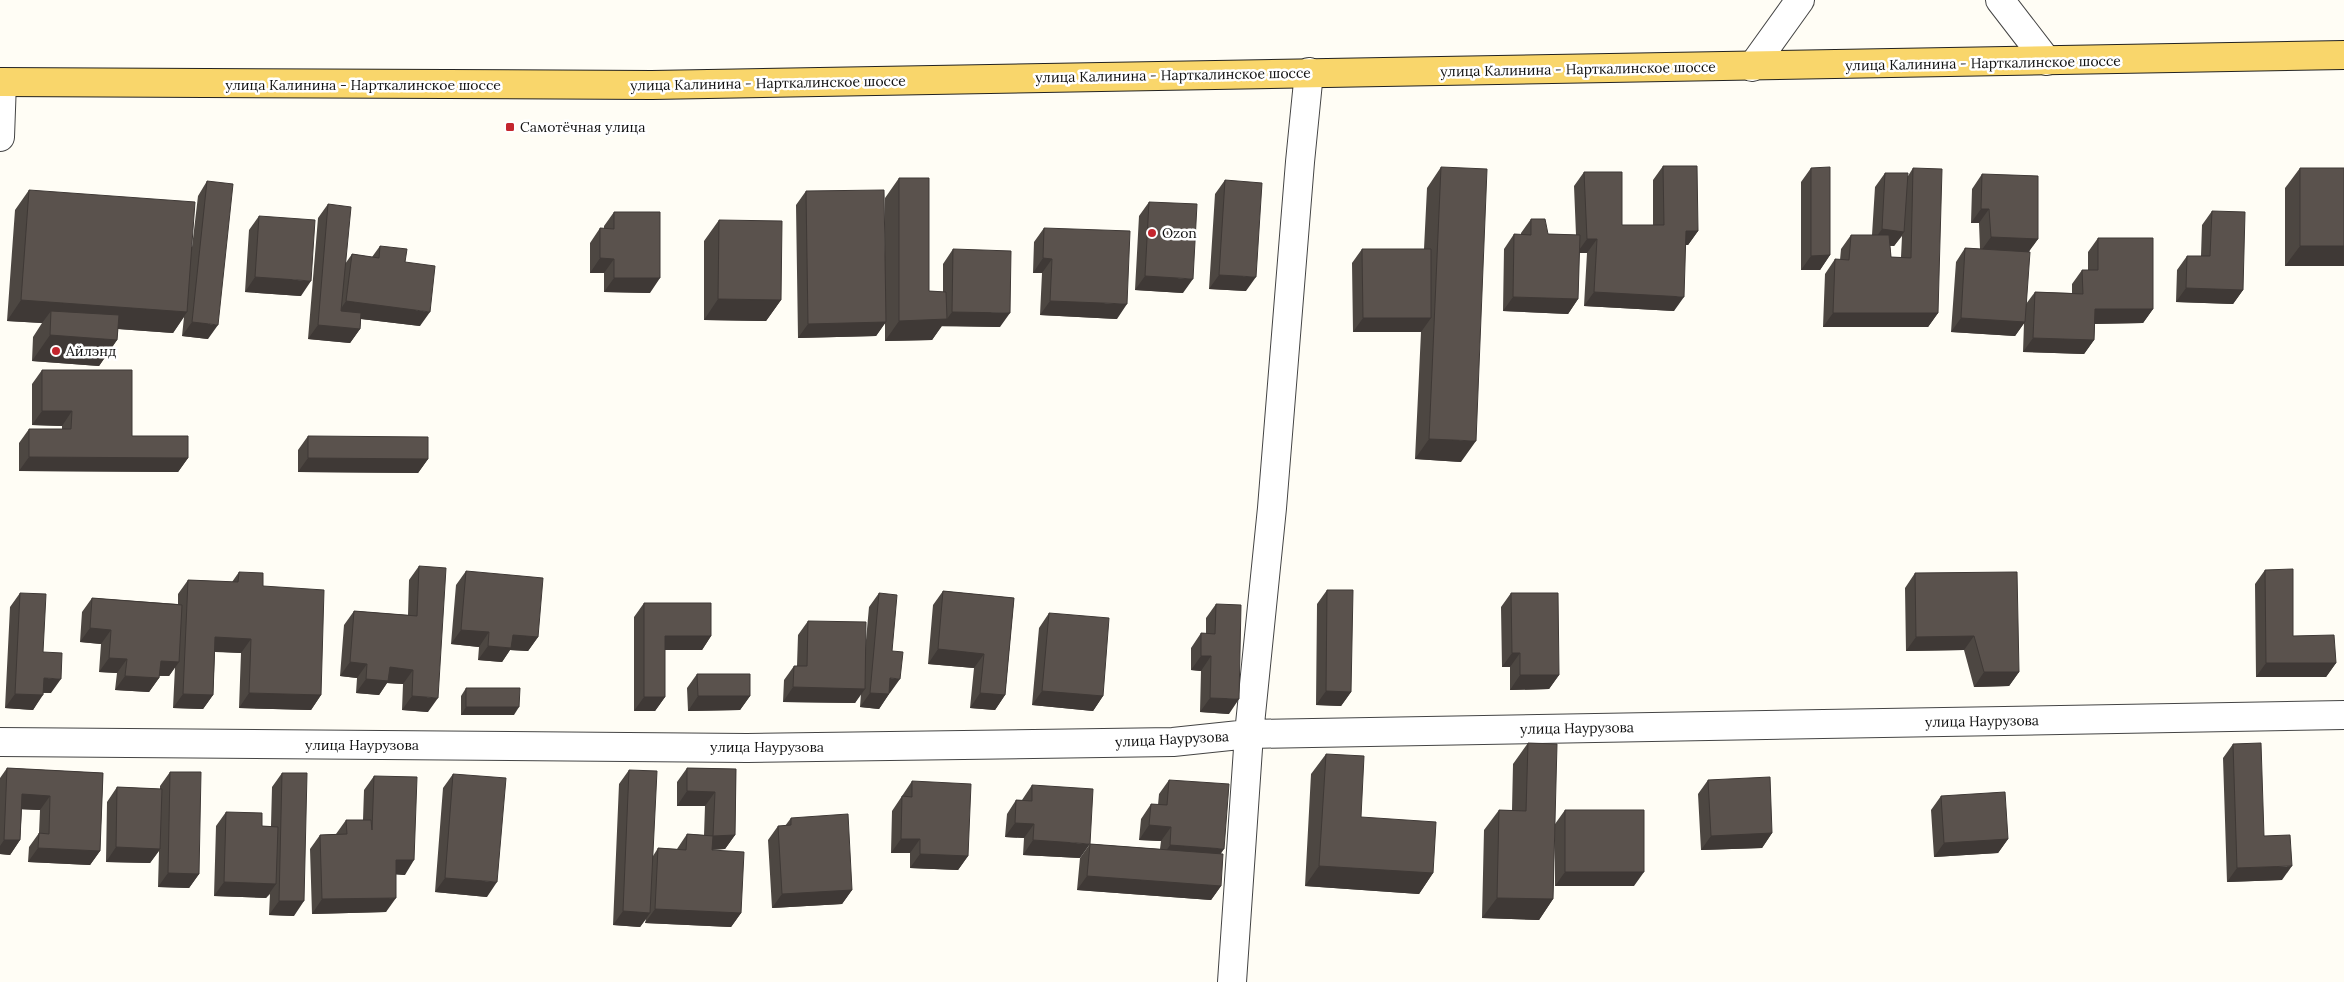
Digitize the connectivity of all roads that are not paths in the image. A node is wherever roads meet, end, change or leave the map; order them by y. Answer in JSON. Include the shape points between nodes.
{"nodes":[{"id":1,"x":1800,"y":0,"type":"edge"},
{"id":2,"x":2000,"y":0,"type":"edge"},
{"id":3,"x":2344,"y":55,"type":"edge"},
{"id":4,"x":2047,"y":62,"type":"junction"},
{"id":5,"x":1752,"y":67,"type":"junction"},
{"id":6,"x":1309,"y":72,"type":"junction"},
{"id":7,"x":1,"y":82,"type":"edge"},
{"id":8,"x":0,"y":137,"type":"edge"},
{"id":9,"x":2344,"y":715,"type":"edge"},
{"id":10,"x":1249,"y":734,"type":"junction"},
{"id":11,"x":0,"y":742,"type":"edge"},
{"id":12,"x":1232,"y":982,"type":"edge"}],
"edges":[{"from":1,"to":5,"type":"street"},
{"from":2,"to":4,"type":"street"},
{"from":3,"to":4,"type":"main road","name":"улица Калинина - Нарткалинское шоссе"},
{"from":4,"to":5,"type":"main road","name":"улица Калинина - Нарткалинское шоссе"},
{"from":5,"to":6,"type":"main road","name":"улица Калинина - Нарткалинское шоссе"},
{"from":6,"to":7,"type":"main road","name":"улица Калинина - Нарткалинское шоссе","via":[[652,85]]},
{"from":6,"to":10,"type":"street","via":[[1272,508]]},
{"from":7,"to":8,"type":"street"},
{"from":9,"to":10,"type":"street","name":"улица Наурузова"},
{"from":10,"to":11,"type":"street","name":"улица Наурузова","via":[[1173,742],[747,748]]},
{"from":10,"to":12,"type":"street"}]}
